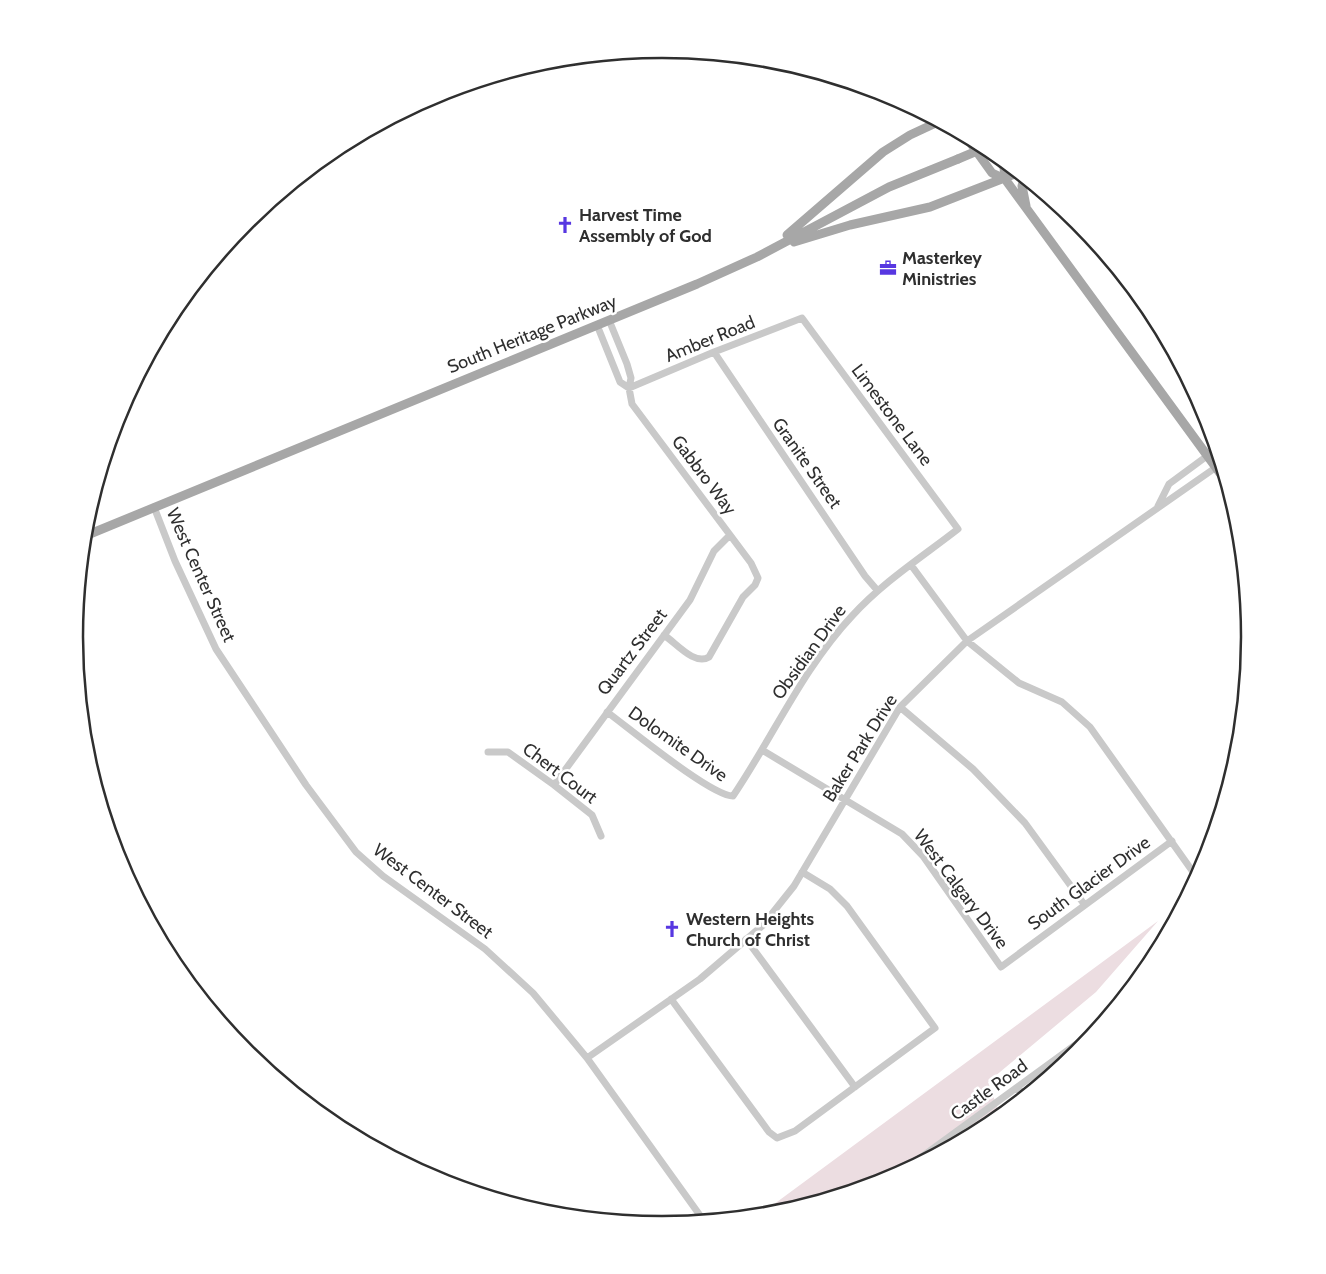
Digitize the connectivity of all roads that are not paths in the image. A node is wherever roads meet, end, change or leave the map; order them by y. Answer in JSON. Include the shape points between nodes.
{"nodes":[{"id":1,"x":933,"y":124,"type":"edge"},
{"id":2,"x":974,"y":148,"type":"edge"},
{"id":3,"x":979,"y":151,"type":"edge"},
{"id":4,"x":1004,"y":169,"type":"edge"},
{"id":5,"x":1013,"y":175,"type":"edge"},
{"id":6,"x":1005,"y":178,"type":"junction"},
{"id":7,"x":1023,"y":183,"type":"edge"},
{"id":8,"x":1027,"y":209,"type":"junction"},
{"id":9,"x":756,"y":257,"type":"junction"},
{"id":10,"x":802,"y":318,"type":"joint"},
{"id":11,"x":610,"y":320,"type":"junction"},
{"id":12,"x":597,"y":325,"type":"junction"},
{"id":13,"x":714,"y":352,"type":"junction"},
{"id":14,"x":629,"y":388,"type":"junction"},
{"id":15,"x":1207,"y":456,"type":"junction"},
{"id":16,"x":1215,"y":468,"type":"junction"},
{"id":17,"x":1219,"y":472,"type":"edge"},
{"id":18,"x":154,"y":507,"type":"junction"},
{"id":19,"x":1157,"y":509,"type":"junction"},
{"id":20,"x":958,"y":530,"type":"joint"},
{"id":21,"x":93,"y":532,"type":"edge"},
{"id":22,"x":730,"y":535,"type":"junction"},
{"id":23,"x":911,"y":565,"type":"junction"},
{"id":24,"x":878,"y":590,"type":"junction"},
{"id":25,"x":664,"y":635,"type":"junction"},
{"id":26,"x":967,"y":642,"type":"junction"},
{"id":27,"x":900,"y":707,"type":"junction"},
{"id":28,"x":607,"y":712,"type":"junction"},
{"id":29,"x":762,"y":750,"type":"junction"},
{"id":30,"x":488,"y":752,"type":"dead end"},
{"id":31,"x":554,"y":785,"type":"junction"},
{"id":32,"x":733,"y":796,"type":"joint"},
{"id":33,"x":844,"y":799,"type":"junction"},
{"id":34,"x":601,"y":836,"type":"dead end"},
{"id":35,"x":1172,"y":841,"type":"junction"},
{"id":36,"x":1193,"y":871,"type":"edge"},
{"id":37,"x":802,"y":872,"type":"junction"},
{"id":38,"x":1084,"y":904,"type":"junction"},
{"id":39,"x":746,"y":939,"type":"junction"},
{"id":40,"x":1001,"y":967,"type":"joint"},
{"id":41,"x":671,"y":999,"type":"junction"},
{"id":42,"x":1066,"y":1053,"type":"edge"},
{"id":43,"x":587,"y":1058,"type":"junction"},
{"id":44,"x":855,"y":1087,"type":"junction"},
{"id":45,"x":1018,"y":1088,"type":"junction"},
{"id":46,"x":1021,"y":1092,"type":"edge"},
{"id":47,"x":943,"y":1142,"type":"joint"},
{"id":48,"x":931,"y":1151,"type":"edge"},
{"id":49,"x":700,"y":1215,"type":"edge"}],
"edges":[{"from":1,"to":9,"type":"main road","via":[[883,152],[799,227]]},
{"from":2,"to":6,"type":"main road","via":[[992,173]]},
{"from":3,"to":9,"type":"main road","name":"South Heritage Parkway","bridge":true,"via":[[889,186]]},
{"from":4,"to":6,"type":"main road"},
{"from":5,"to":6,"type":"main road"},
{"from":6,"to":8,"type":"main road"},
{"from":6,"to":9,"type":"main road","via":[[930,207],[824,232]]},
{"from":7,"to":8,"type":"main road"},
{"from":8,"to":15,"type":"main road"},
{"from":9,"to":11,"type":"main road","name":"South Heritage Parkway"},
{"from":10,"to":13,"type":"street","name":"Amber Road"},
{"from":10,"to":20,"type":"street","name":"Limestone Lane"},
{"from":11,"to":12,"type":"main road","name":"South Heritage Parkway"},
{"from":11,"to":14,"type":"street","name":"Gabbro Way","via":[[631,378]]},
{"from":12,"to":14,"type":"street","name":"Gabbro Way","via":[[620,382]]},
{"from":12,"to":18,"type":"main road","name":"South Heritage Parkway"},
{"from":13,"to":14,"type":"street","name":"Amber Road"},
{"from":13,"to":24,"type":"street","name":"Granite Street"},
{"from":14,"to":22,"type":"street","name":"Gabbro Way","via":[[632,404]]},
{"from":15,"to":16,"type":"main road"},
{"from":15,"to":19,"type":"street","via":[[1169,484]]},
{"from":16,"to":17,"type":"main road"},
{"from":16,"to":19,"type":"street","name":"Baker Park Drive"},
{"from":18,"to":21,"type":"main road","name":"South Heritage Parkway"},
{"from":18,"to":43,"type":"street","name":"West Center Street","via":[[175,561],[216,648],[306,784],[356,852],[383,876],[485,949],[533,993]]},
{"from":19,"to":26,"type":"street","name":"Baker Park Drive"},
{"from":20,"to":23,"type":"street","name":"Obsidian Drive"},
{"from":22,"to":25,"type":"street","name":"Quartz Street","via":[[714,551],[690,600]]},
{"from":22,"to":25,"type":"street","name":"Gabbro Way","via":[[758,578],[743,597],[709,656],[695,660]]},
{"from":23,"to":24,"type":"street","name":"Obsidian Drive"},
{"from":23,"to":26,"type":"street"},
{"from":24,"to":29,"type":"street","name":"Obsidian Drive","via":[[832,642]]},
{"from":25,"to":28,"type":"street","name":"Quartz Street"},
{"from":26,"to":27,"type":"street","name":"Baker Park Drive"},
{"from":26,"to":35,"type":"street","via":[[1019,683],[1062,702],[1090,727]]},
{"from":27,"to":33,"type":"street","name":"Baker Park Drive"},
{"from":27,"to":38,"type":"street","via":[[973,769],[1018,816]]},
{"from":28,"to":31,"type":"street","name":"Quartz Street"},
{"from":28,"to":32,"type":"street","name":"Dolomite Drive","via":[[694,776],[726,796]]},
{"from":29,"to":32,"type":"street","name":"Obsidian Drive"},
{"from":29,"to":33,"type":"street","name":"West Calgary Drive"},
{"from":30,"to":31,"type":"street","name":"Chert Court","via":[[508,752]]},
{"from":31,"to":34,"type":"street","name":"Chert Court","via":[[592,815]]},
{"from":33,"to":37,"type":"street","name":"Baker Park Drive"},
{"from":33,"to":40,"type":"street","name":"West Calgary Drive","via":[[902,834],[923,856]]},
{"from":35,"to":36,"type":"street"},
{"from":35,"to":38,"type":"street","name":"South Glacier Drive"},
{"from":37,"to":39,"type":"street","name":"Baker Park Drive","via":[[762,926]]},
{"from":37,"to":44,"type":"street","via":[[838,895],[935,1028]]},
{"from":38,"to":40,"type":"street","name":"South Glacier Drive"},
{"from":39,"to":41,"type":"street","name":"Baker Park Drive"},
{"from":39,"to":44,"type":"street"},
{"from":41,"to":43,"type":"street","name":"Baker Park Drive"},
{"from":41,"to":44,"type":"street","via":[[777,1138],[795,1131]]},
{"from":42,"to":45,"type":"street","name":"Castle Road"},
{"from":43,"to":49,"type":"street","name":"West Center Street"},
{"from":45,"to":46,"type":"street"},
{"from":45,"to":47,"type":"street","name":"Castle Road"},
{"from":47,"to":48,"type":"street","name":"Castle Road"}]}
